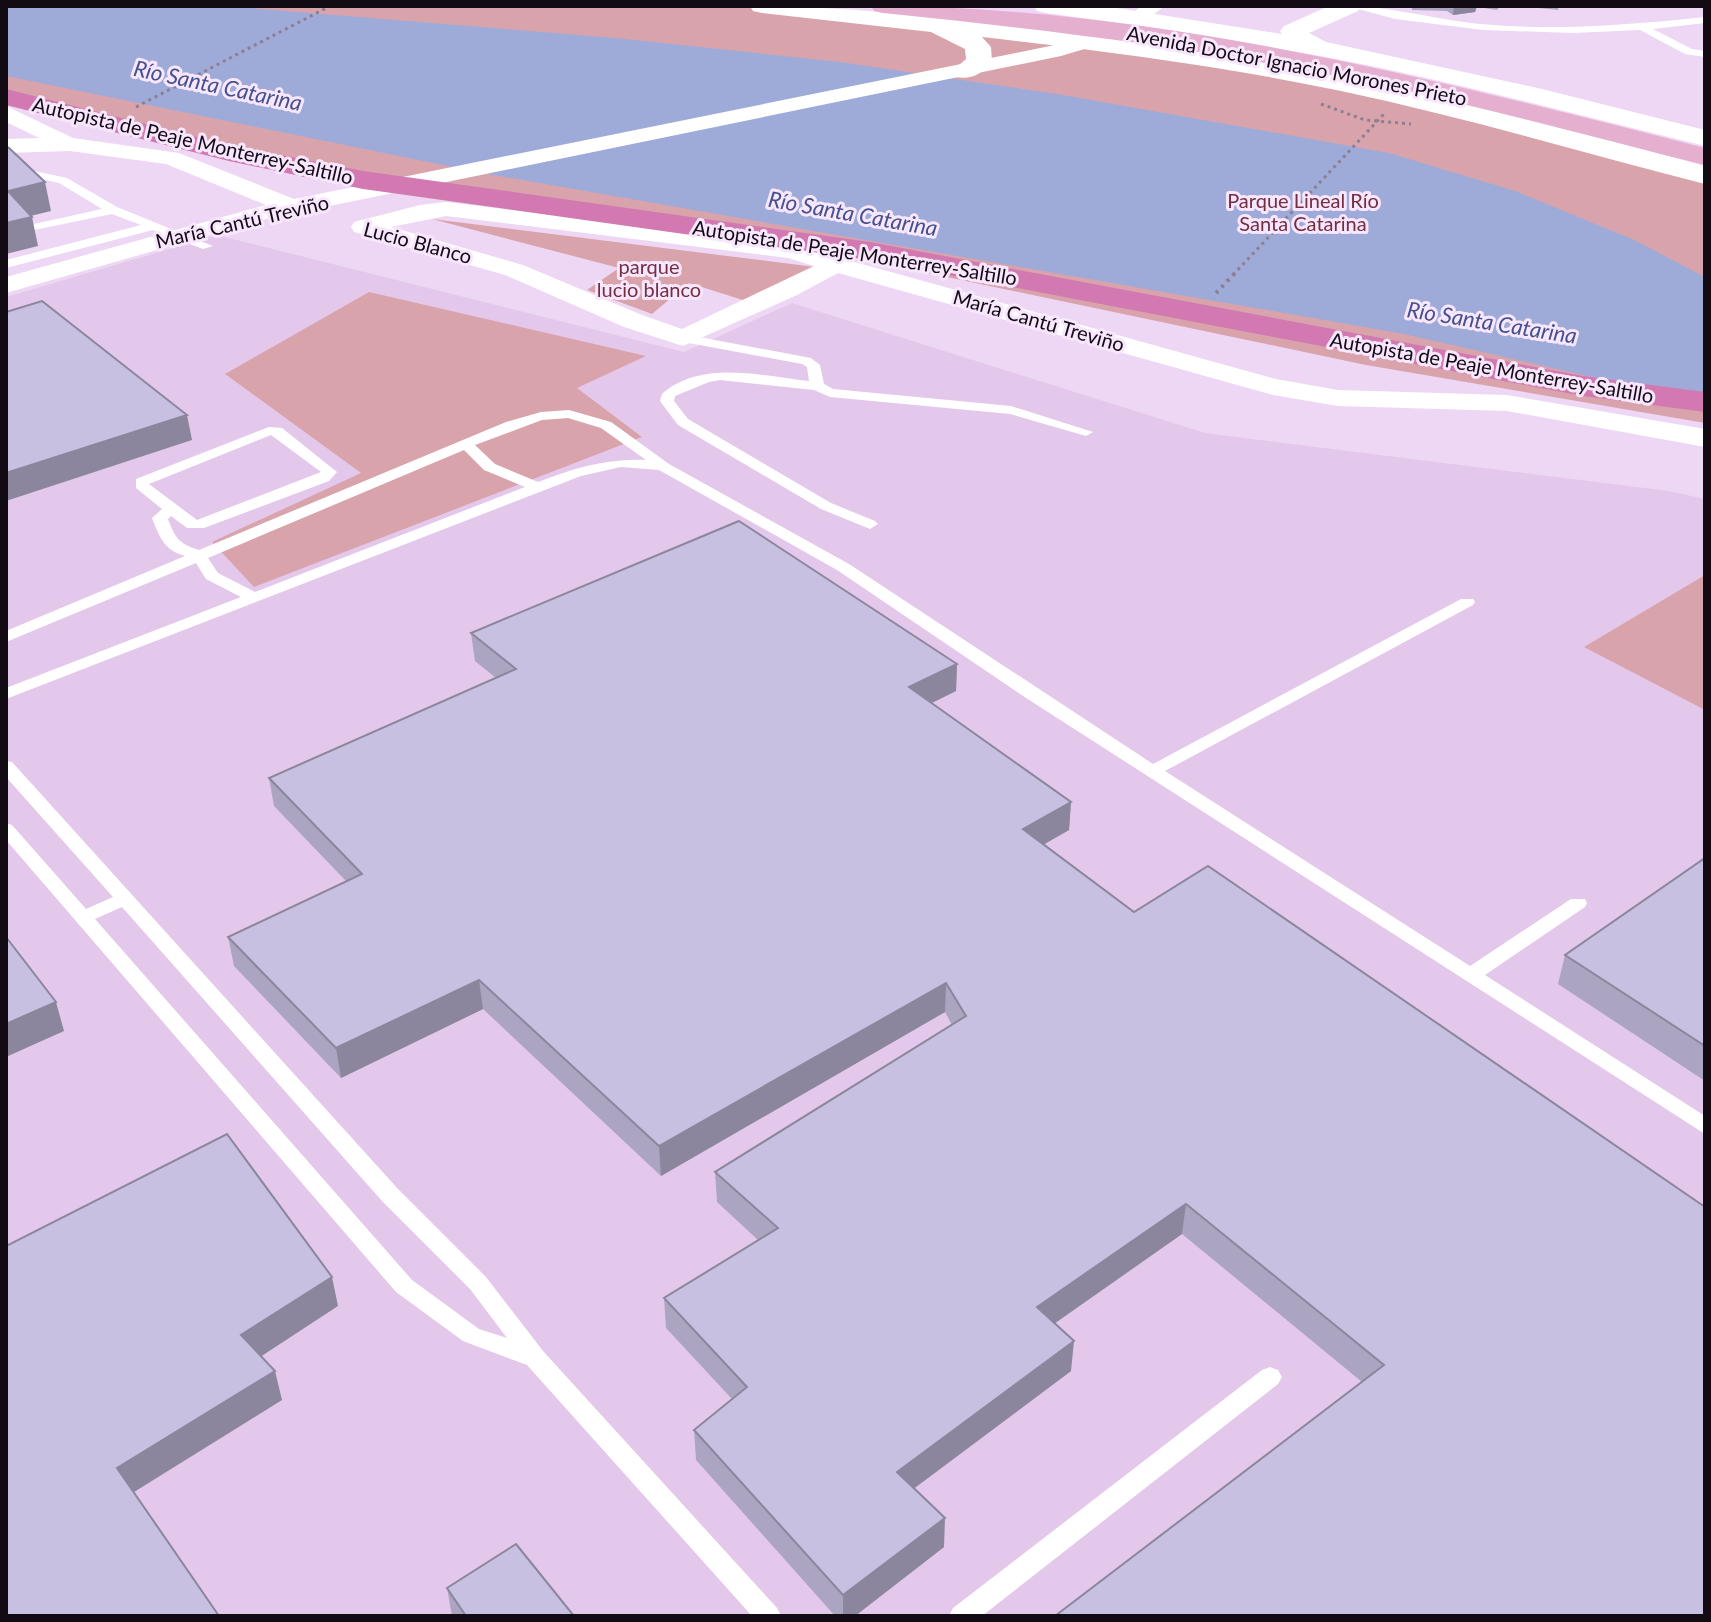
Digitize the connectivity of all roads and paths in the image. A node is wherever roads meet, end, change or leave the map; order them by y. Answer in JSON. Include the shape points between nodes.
{"nodes":[{"id":1,"x":330,"y":6,"type":"edge"},
{"id":2,"x":762,"y":6,"type":"edge"},
{"id":3,"x":883,"y":6,"type":"edge"},
{"id":4,"x":957,"y":6,"type":"edge"},
{"id":5,"x":1038,"y":6,"type":"edge"},
{"id":6,"x":1046,"y":6,"type":"edge"},
{"id":7,"x":1311,"y":6,"type":"edge"},
{"id":8,"x":1350,"y":6,"type":"edge"},
{"id":9,"x":1145,"y":11,"type":"edge"},
{"id":10,"x":1183,"y":12,"type":"edge"},
{"id":11,"x":1275,"y":19,"type":"junction"},
{"id":12,"x":1705,"y":20,"type":"edge"},
{"id":13,"x":923,"y":24,"type":"junction"},
{"id":14,"x":1644,"y":28,"type":"junction"},
{"id":15,"x":1219,"y":29,"type":"junction"},
{"id":16,"x":1031,"y":37,"type":"junction"},
{"id":17,"x":1118,"y":41,"type":"junction"},
{"id":18,"x":1086,"y":43,"type":"junction"},
{"id":19,"x":1319,"y":47,"type":"junction"},
{"id":20,"x":1705,"y":54,"type":"edge"},
{"id":21,"x":967,"y":73,"type":"junction"},
{"id":22,"x":1289,"y":73,"type":"junction"},
{"id":23,"x":1455,"y":74,"type":"junction"},
{"id":24,"x":6,"y":82,"type":"edge"},
{"id":25,"x":6,"y":97,"type":"edge"},
{"id":26,"x":1408,"y":99,"type":"junction"},
{"id":27,"x":134,"y":108,"type":"dead end"},
{"id":28,"x":6,"y":113,"type":"edge"},
{"id":29,"x":1384,"y":114,"type":"dead end"},
{"id":30,"x":1423,"y":123,"type":"dead end"},
{"id":31,"x":1374,"y":124,"type":"junction"},
{"id":32,"x":1705,"y":138,"type":"edge"},
{"id":33,"x":70,"y":144,"type":"junction"},
{"id":34,"x":6,"y":146,"type":"edge"},
{"id":35,"x":1705,"y":147,"type":"edge"},
{"id":36,"x":1705,"y":157,"type":"edge"},
{"id":37,"x":6,"y":168,"type":"edge"},
{"id":38,"x":1705,"y":175,"type":"edge"},
{"id":39,"x":113,"y":210,"type":"junction"},
{"id":40,"x":305,"y":211,"type":"junction"},
{"id":41,"x":367,"y":212,"type":"junction"},
{"id":42,"x":152,"y":226,"type":"junction"},
{"id":43,"x":38,"y":227,"type":"dead end"},
{"id":44,"x":179,"y":234,"type":"junction"},
{"id":45,"x":207,"y":246,"type":"junction"},
{"id":46,"x":837,"y":263,"type":"junction"},
{"id":47,"x":6,"y":264,"type":"edge"},
{"id":48,"x":6,"y":285,"type":"edge"},
{"id":49,"x":1212,"y":297,"type":"dead end"},
{"id":50,"x":6,"y":305,"type":"edge"},
{"id":51,"x":683,"y":338,"type":"junction"},
{"id":52,"x":1705,"y":384,"type":"edge"},
{"id":53,"x":817,"y":386,"type":"junction"},
{"id":54,"x":1705,"y":402,"type":"edge"},
{"id":55,"x":1086,"y":432,"type":"dead end"},
{"id":56,"x":1705,"y":438,"type":"edge"},
{"id":57,"x":467,"y":444,"type":"junction"},
{"id":58,"x":664,"y":467,"type":"junction"},
{"id":59,"x":540,"y":487,"type":"junction"},
{"id":60,"x":171,"y":509,"type":"junction"},
{"id":61,"x":870,"y":524,"type":"dead end"},
{"id":62,"x":198,"y":555,"type":"junction"},
{"id":63,"x":254,"y":597,"type":"junction"},
{"id":64,"x":1467,"y":602,"type":"dead end"},
{"id":65,"x":6,"y":637,"type":"edge"},
{"id":66,"x":6,"y":694,"type":"edge"},
{"id":67,"x":6,"y":766,"type":"edge"},
{"id":68,"x":1154,"y":770,"type":"junction"},
{"id":69,"x":6,"y":829,"type":"edge"},
{"id":70,"x":127,"y":898,"type":"junction"},
{"id":71,"x":1578,"y":903,"type":"dead end"},
{"id":72,"x":83,"y":917,"type":"junction"},
{"id":73,"x":1471,"y":975,"type":"junction"},
{"id":74,"x":1705,"y":1126,"type":"edge"},
{"id":75,"x":535,"y":1358,"type":"junction"},
{"id":76,"x":1270,"y":1377,"type":"dead end"},
{"id":77,"x":768,"y":1616,"type":"edge"},
{"id":78,"x":962,"y":1616,"type":"edge"}],
"edges":[{"from":1,"to":27,"type":"path"},
{"from":2,"to":13,"type":"street"},
{"from":3,"to":36,"type":"main road","name":"Avenida Doctor Ignacio Morones Prieto","via":[[1066,25],[1292,60],[1518,108]]},
{"from":4,"to":35,"type":"main road","name":"Avenida Doctor Ignacio Morones Prieto","via":[[1137,27],[1338,60]]},
{"from":5,"to":16,"type":"street","via":[[1057,23]]},
{"from":6,"to":9,"type":"street","name":"Avenida Doctor Ignacio Morones Prieto"},
{"from":7,"to":11,"type":"street"},
{"from":8,"to":14,"type":"lane","via":[[1470,25]]},
{"from":8,"to":19,"type":"street","via":[[1293,31]]},
{"from":9,"to":10,"type":"street","name":"Avenida Doctor Ignacio Morones Prieto"},
{"from":9,"to":17,"type":"street"},
{"from":10,"to":11,"type":"street"},
{"from":10,"to":15,"type":"street","name":"Avenida Doctor Ignacio Morones Prieto"},
{"from":11,"to":15,"type":"street"},
{"from":12,"to":14,"type":"lane"},
{"from":13,"to":16,"type":"street"},
{"from":13,"to":21,"type":"street","via":[[959,34],[978,47],[979,62]]},
{"from":14,"to":20,"type":"lane","via":[[1689,52]]},
{"from":15,"to":19,"type":"street","name":"Avenida Doctor Ignacio Morones Prieto"},
{"from":16,"to":18,"type":"street"},
{"from":17,"to":18,"type":"street"},
{"from":17,"to":21,"type":"street"},
{"from":17,"to":22,"type":"street"},
{"from":18,"to":21,"type":"street"},
{"from":19,"to":22,"type":"street","via":[[1332,56],[1333,64]]},
{"from":19,"to":23,"type":"street","name":"Avenida Doctor Ignacio Morones Prieto"},
{"from":21,"to":41,"type":"street","name":"María Cantú Treviño"},
{"from":21,"to":41,"type":"street","name":"María Cantú Treviño"},
{"from":22,"to":26,"type":"street"},
{"from":23,"to":26,"type":"street","via":[[1407,74],[1388,80],[1388,90]]},
{"from":23,"to":32,"type":"street","name":"Avenida Doctor Ignacio Morones Prieto"},
{"from":24,"to":52,"type":"highway","name":"Autopista de Peaje Monterrey-Saltillo","via":[[366,165],[811,227],[1369,330]]},
{"from":25,"to":54,"type":"highway","name":"Autopista de Peaje Monterrey-Saltillo","via":[[229,153],[363,180],[825,244],[1541,379]]},
{"from":26,"to":38,"type":"street"},
{"from":28,"to":33,"type":"street"},
{"from":29,"to":31,"type":"path"},
{"from":30,"to":31,"type":"path"},
{"from":31,"to":49,"type":"path"},
{"from":33,"to":34,"type":"street"},
{"from":33,"to":40,"type":"street","via":[[187,163]]},
{"from":37,"to":39,"type":"lane","via":[[63,180]]},
{"from":39,"to":42,"type":"lane"},
{"from":39,"to":43,"type":"lane"},
{"from":40,"to":41,"type":"street","name":"María Cantú Treviño"},
{"from":40,"to":44,"type":"street","name":"María Cantú Treviño"},
{"from":40,"to":45,"type":"street","name":"María Cantú Treviño"},
{"from":41,"to":46,"type":"street","name":"María Cantú Treviño","via":[[498,217],[751,245]]},
{"from":41,"to":51,"type":"street","name":"Lucio Blanco"},
{"from":42,"to":44,"type":"lane"},
{"from":42,"to":47,"type":"lane"},
{"from":44,"to":45,"type":"lane"},
{"from":44,"to":48,"type":"street","name":"María Cantú Treviño"},
{"from":45,"to":50,"type":"street","name":"María Cantú Treviño"},
{"from":46,"to":51,"type":"street"},
{"from":46,"to":56,"type":"street","name":"María Cantú Treviño","via":[[1273,387],[1338,398],[1507,403]]},
{"from":51,"to":53,"type":"lane","via":[[806,361],[813,365]]},
{"from":53,"to":55,"type":"lane","via":[[830,393],[1011,410]]},
{"from":53,"to":61,"type":"lane","via":[[720,376],[679,389],[667,401],[683,422],[826,506]]},
{"from":57,"to":58,"type":"lane","via":[[541,416],[581,416],[606,425]]},
{"from":57,"to":59,"type":"lane","via":[[490,469]]},
{"from":57,"to":62,"type":"lane"},
{"from":58,"to":59,"type":"lane","via":[[599,467]]},
{"from":58,"to":68,"type":"lane","via":[[843,567]]},
{"from":59,"to":63,"type":"lane"},
{"from":60,"to":60,"type":"lane","via":[[199,525],[330,472],[277,431],[269,431],[141,482]]},
{"from":60,"to":62,"type":"lane","via":[[160,518],[168,540]]},
{"from":62,"to":63,"type":"lane","via":[[212,576]]},
{"from":62,"to":65,"type":"lane"},
{"from":63,"to":66,"type":"lane"},
{"from":64,"to":68,"type":"lane"},
{"from":67,"to":70,"type":"lane"},
{"from":68,"to":73,"type":"lane"},
{"from":69,"to":72,"type":"lane"},
{"from":70,"to":72,"type":"lane"},
{"from":70,"to":75,"type":"lane","via":[[390,1195],[478,1283]]},
{"from":71,"to":73,"type":"lane"},
{"from":72,"to":75,"type":"lane","via":[[404,1286],[471,1335]]},
{"from":73,"to":74,"type":"lane"},
{"from":75,"to":77,"type":"lane"},
{"from":76,"to":78,"type":"lane"}]}
